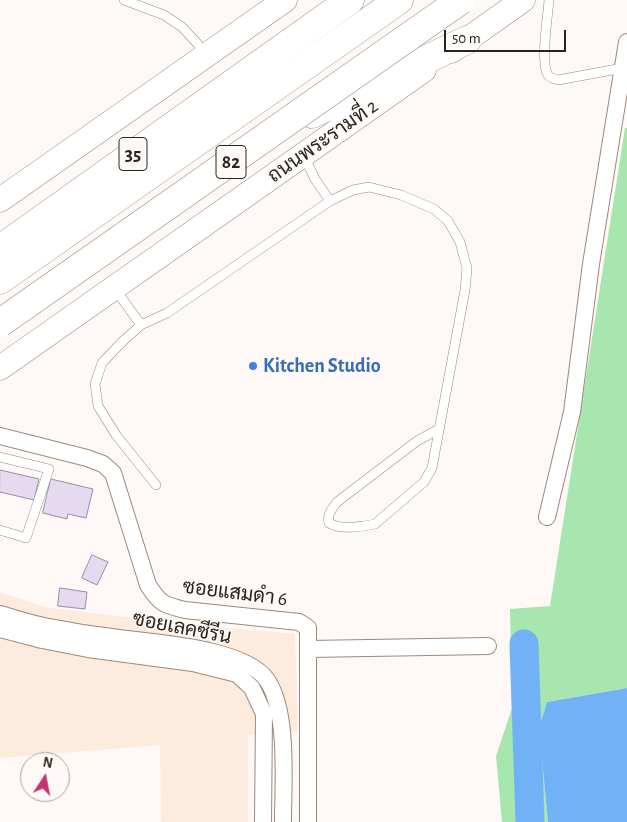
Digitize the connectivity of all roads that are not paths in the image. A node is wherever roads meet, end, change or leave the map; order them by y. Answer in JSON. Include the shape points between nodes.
{"nodes":[{"id":1,"x":124,"y":0,"type":"edge"},
{"id":2,"x":285,"y":0,"type":"edge"},
{"id":3,"x":318,"y":0,"type":"edge"},
{"id":4,"x":350,"y":0,"type":"edge"},
{"id":5,"x":400,"y":0,"type":"edge"},
{"id":6,"x":460,"y":0,"type":"edge"},
{"id":7,"x":523,"y":0,"type":"edge"},
{"id":8,"x":549,"y":0,"type":"edge"},
{"id":9,"x":467,"y":40,"type":"junction"},
{"id":10,"x":627,"y":42,"type":"edge"},
{"id":11,"x":208,"y":54,"type":"junction"},
{"id":12,"x":623,"y":68,"type":"junction"},
{"id":13,"x":234,"y":81,"type":"junction"},
{"id":14,"x":268,"y":135,"type":"junction"},
{"id":15,"x":303,"y":154,"type":"junction"},
{"id":16,"x":0,"y":200,"type":"edge"},
{"id":17,"x":330,"y":201,"type":"junction"},
{"id":18,"x":0,"y":249,"type":"edge"},
{"id":19,"x":0,"y":280,"type":"edge"},
{"id":20,"x":115,"y":289,"type":"junction"},
{"id":21,"x":0,"y":322,"type":"edge"},
{"id":22,"x":141,"y":325,"type":"junction"},
{"id":23,"x":0,"y":368,"type":"edge"},
{"id":24,"x":439,"y":429,"type":"junction"},
{"id":25,"x":0,"y":436,"type":"edge"},
{"id":26,"x":0,"y":457,"type":"edge"},
{"id":27,"x":156,"y":485,"type":"dead end"},
{"id":28,"x":547,"y":517,"type":"dead end"},
{"id":29,"x":0,"y":530,"type":"edge"},
{"id":30,"x":0,"y":614,"type":"edge"},
{"id":31,"x":0,"y":629,"type":"edge"},
{"id":32,"x":42,"y":633,"type":"junction"},
{"id":33,"x":488,"y":646,"type":"dead end"},
{"id":34,"x":309,"y":649,"type":"junction"},
{"id":35,"x":283,"y":743,"type":"junction"},
{"id":36,"x":265,"y":744,"type":"junction"},
{"id":37,"x":263,"y":822,"type":"edge"},
{"id":38,"x":283,"y":822,"type":"edge"},
{"id":39,"x":308,"y":822,"type":"edge"}],
"edges":[{"from":1,"to":11,"type":"lane","via":[[164,15],[182,26]]},
{"from":2,"to":11,"type":"main road","number":"35"},
{"from":3,"to":13,"type":"highway","via":[[280,33]]},
{"from":4,"to":13,"type":"highway","number":"35"},
{"from":5,"to":19,"type":"highway","number":"82"},
{"from":6,"to":14,"type":"highway","name":"ถนนพระรามที่ 2"},
{"from":6,"to":21,"type":"highway","number":"82","bridge":true},
{"from":7,"to":9,"type":"main road","name":"ถนนพระรามที่ 2"},
{"from":8,"to":12,"type":"lane","via":[[544,63],[547,74],[558,80]]},
{"from":9,"to":14,"type":"highway"},
{"from":9,"to":15,"type":"main road","name":"ถนนพระรามที่ 2"},
{"from":10,"to":12,"type":"street"},
{"from":11,"to":16,"type":"main road","number":"35"},
{"from":12,"to":28,"type":"street","via":[[591,264],[572,412]]},
{"from":13,"to":18,"type":"highway","number":"35"},
{"from":14,"to":21,"type":"highway","name":"ถนนพระรามที่ 2"},
{"from":15,"to":17,"type":"lane"},
{"from":15,"to":20,"type":"main road","name":"ถนนพระรามที่ 2"},
{"from":17,"to":22,"type":"lane","via":[[167,313]]},
{"from":17,"to":24,"type":"lane","via":[[353,190],[369,187],[401,195],[434,209],[448,221],[460,242],[467,268],[466,283]]},
{"from":20,"to":22,"type":"lane"},
{"from":20,"to":23,"type":"main road","name":"ถนนพระรามที่ 2"},
{"from":22,"to":27,"type":"lane","via":[[102,363],[95,384],[98,406],[116,435]]},
{"from":24,"to":24,"type":"lane","via":[[429,474],[424,482],[383,518],[366,526],[334,526],[329,523],[328,517],[337,502],[417,441]]},
{"from":25,"to":34,"type":"street","name":"ซอยแสมดำ 6","via":[[87,458],[103,464],[112,473],[148,585],[168,606],[299,622],[308,628]]},
{"from":26,"to":29,"type":"lane","via":[[50,469],[26,538]]},
{"from":30,"to":32,"type":"street","name":"ซอยเลคซีรีน"},
{"from":31,"to":32,"type":"street","name":"ซอยเลคซีรีน"},
{"from":32,"to":35,"type":"street","name":"ซอยเลคซีรีน","via":[[185,646],[254,667],[267,680],[275,696]]},
{"from":32,"to":36,"type":"street","name":"ซอยเลคซีรีน","via":[[88,649],[193,663],[237,674],[259,700],[264,714]]},
{"from":33,"to":34,"type":"street"},
{"from":34,"to":39,"type":"street","name":"ซอยแสมดำ 6"},
{"from":35,"to":36,"type":"street"},
{"from":35,"to":38,"type":"street","name":"ซอยเลคซีรีน"},
{"from":36,"to":37,"type":"street","name":"ซอยเลคซีรีน"}]}
